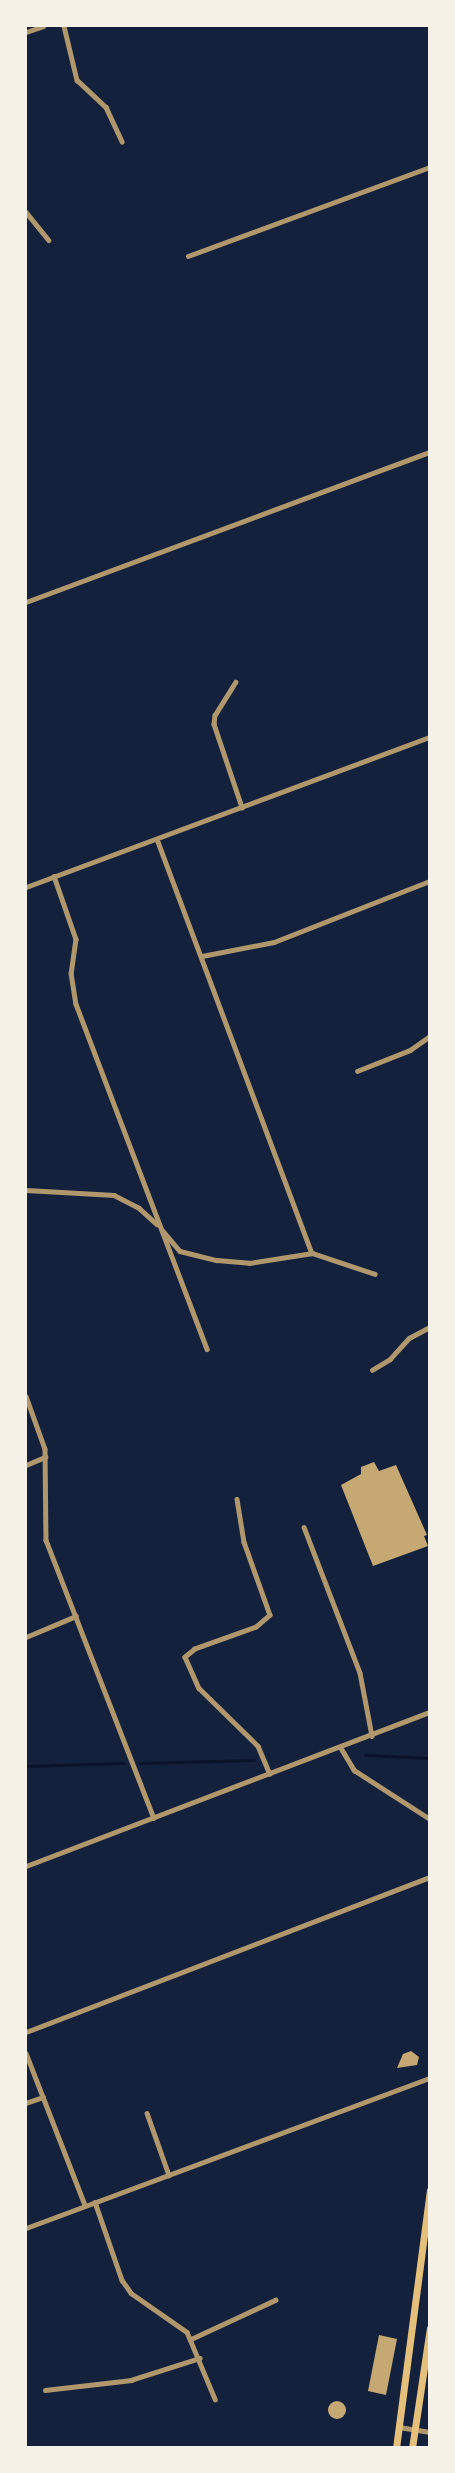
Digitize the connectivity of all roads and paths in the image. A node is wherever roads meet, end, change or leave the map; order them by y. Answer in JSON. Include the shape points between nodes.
{"nodes":[{"id":1,"x":43,"y":26,"type":"edge"},
{"id":2,"x":64,"y":26,"type":"edge"},
{"id":3,"x":26,"y":32,"type":"edge"},
{"id":4,"x":122,"y":141,"type":"dead end"},
{"id":5,"x":429,"y":168,"type":"edge"},
{"id":6,"x":26,"y":212,"type":"edge"},
{"id":7,"x":49,"y":240,"type":"dead end"},
{"id":8,"x":188,"y":256,"type":"dead end"},
{"id":9,"x":429,"y":452,"type":"edge"},
{"id":10,"x":26,"y":593,"type":"edge"},
{"id":11,"x":27,"y":602,"type":"edge"},
{"id":12,"x":236,"y":682,"type":"dead end"},
{"id":13,"x":429,"y":737,"type":"edge"},
{"id":14,"x":242,"y":807,"type":"junction"},
{"id":15,"x":157,"y":839,"type":"junction"},
{"id":16,"x":54,"y":876,"type":"junction"},
{"id":17,"x":429,"y":881,"type":"edge"},
{"id":18,"x":26,"y":887,"type":"edge"},
{"id":19,"x":202,"y":956,"type":"junction"},
{"id":20,"x":429,"y":1036,"type":"edge"},
{"id":21,"x":357,"y":1071,"type":"dead end"},
{"id":22,"x":26,"y":1190,"type":"edge"},
{"id":23,"x":160,"y":1227,"type":"junction"},
{"id":24,"x":312,"y":1253,"type":"junction"},
{"id":25,"x":375,"y":1274,"type":"dead end"},
{"id":26,"x":429,"y":1327,"type":"edge"},
{"id":27,"x":207,"y":1349,"type":"dead end"},
{"id":28,"x":372,"y":1371,"type":"dead end"},
{"id":29,"x":26,"y":1396,"type":"edge"},
{"id":30,"x":45,"y":1457,"type":"junction"},
{"id":31,"x":26,"y":1465,"type":"edge"},
{"id":32,"x":237,"y":1499,"type":"dead end"},
{"id":33,"x":304,"y":1527,"type":"dead end"},
{"id":34,"x":75,"y":1616,"type":"junction"},
{"id":35,"x":26,"y":1637,"type":"edge"},
{"id":36,"x":429,"y":1712,"type":"edge"},
{"id":37,"x":372,"y":1736,"type":"junction"},
{"id":38,"x":341,"y":1748,"type":"junction"},
{"id":39,"x":270,"y":1774,"type":"junction"},
{"id":40,"x":154,"y":1818,"type":"junction"},
{"id":41,"x":429,"y":1819,"type":"edge"},
{"id":42,"x":26,"y":1866,"type":"edge"},
{"id":43,"x":429,"y":1877,"type":"edge"},
{"id":44,"x":26,"y":2032,"type":"edge"},
{"id":45,"x":26,"y":2053,"type":"edge"},
{"id":46,"x":429,"y":2078,"type":"edge"},
{"id":47,"x":43,"y":2097,"type":"junction"},
{"id":48,"x":26,"y":2103,"type":"edge"},
{"id":49,"x":147,"y":2113,"type":"dead end"},
{"id":50,"x":169,"y":2175,"type":"junction"},
{"id":51,"x":429,"y":2190,"type":"edge"},
{"id":52,"x":95,"y":2202,"type":"junction"},
{"id":53,"x":85,"y":2205,"type":"junction"},
{"id":54,"x":26,"y":2228,"type":"edge"},
{"id":55,"x":275,"y":2300,"type":"dead end"},
{"id":56,"x":429,"y":2328,"type":"edge"},
{"id":57,"x":191,"y":2339,"type":"junction"},
{"id":58,"x":200,"y":2358,"type":"junction"},
{"id":59,"x":45,"y":2390,"type":"dead end"},
{"id":60,"x":215,"y":2399,"type":"dead end"},
{"id":61,"x":399,"y":2427,"type":"junction"},
{"id":62,"x":415,"y":2430,"type":"junction"},
{"id":63,"x":429,"y":2432,"type":"edge"},
{"id":64,"x":396,"y":2448,"type":"edge"},
{"id":65,"x":412,"y":2448,"type":"edge"}],
"edges":[{"from":1,"to":3,"type":"street"},
{"from":2,"to":4,"type":"street","via":[[77,81],[106,107]]},
{"from":5,"to":8,"type":"street"},
{"from":6,"to":7,"type":"street"},
{"from":9,"to":11,"type":"street"},
{"from":10,"to":11,"type":"street"},
{"from":12,"to":14,"type":"street","via":[[215,715],[214,724]]},
{"from":13,"to":14,"type":"street"},
{"from":14,"to":15,"type":"street"},
{"from":15,"to":16,"type":"street"},
{"from":15,"to":19,"type":"street"},
{"from":16,"to":18,"type":"street"},
{"from":16,"to":23,"type":"street","via":[[76,939],[71,973],[76,1004]]},
{"from":17,"to":19,"type":"street","via":[[274,942]]},
{"from":19,"to":24,"type":"street"},
{"from":20,"to":21,"type":"street","via":[[410,1050]]},
{"from":22,"to":23,"type":"street","via":[[114,1195],[139,1208]]},
{"from":23,"to":24,"type":"street","via":[[180,1251],[217,1260],[249,1263]]},
{"from":23,"to":27,"type":"street"},
{"from":24,"to":25,"type":"street"},
{"from":26,"to":28,"type":"street","via":[[409,1338],[390,1359]]},
{"from":29,"to":30,"type":"street"},
{"from":30,"to":31,"type":"street"},
{"from":30,"to":34,"type":"street","via":[[46,1540]]},
{"from":32,"to":39,"type":"street","via":[[244,1542],[270,1615],[256,1627],[195,1649],[185,1657],[199,1688],[258,1746]]},
{"from":33,"to":37,"type":"street","via":[[360,1673]]},
{"from":34,"to":35,"type":"street"},
{"from":34,"to":40,"type":"street"},
{"from":36,"to":37,"type":"street"},
{"from":37,"to":38,"type":"street"},
{"from":38,"to":39,"type":"street"},
{"from":38,"to":41,"type":"street","via":[[354,1770]]},
{"from":39,"to":40,"type":"street"},
{"from":40,"to":42,"type":"street"},
{"from":43,"to":44,"type":"street"},
{"from":45,"to":47,"type":"street"},
{"from":46,"to":50,"type":"street"},
{"from":47,"to":48,"type":"street"},
{"from":47,"to":53,"type":"street"},
{"from":49,"to":50,"type":"street"},
{"from":50,"to":52,"type":"street"},
{"from":51,"to":61,"type":"main road"},
{"from":52,"to":53,"type":"street"},
{"from":52,"to":57,"type":"street","via":[[122,2280],[131,2292],[164,2313]]},
{"from":53,"to":54,"type":"street"},
{"from":55,"to":57,"type":"street"},
{"from":56,"to":62,"type":"main road"},
{"from":57,"to":58,"type":"street"},
{"from":58,"to":59,"type":"street","via":[[131,2380]]},
{"from":58,"to":60,"type":"street"},
{"from":61,"to":62,"type":"street"},
{"from":61,"to":64,"type":"main road"},
{"from":62,"to":63,"type":"street"},
{"from":62,"to":65,"type":"main road"}]}
